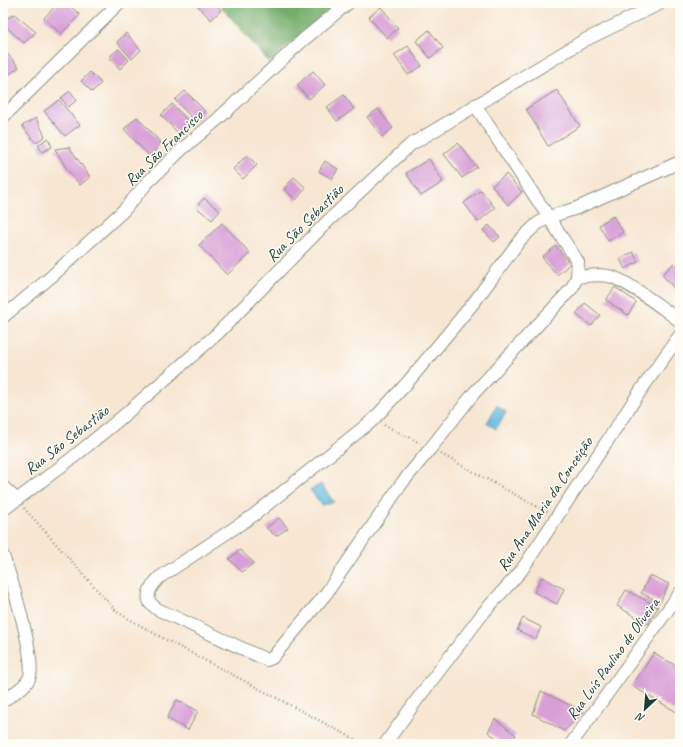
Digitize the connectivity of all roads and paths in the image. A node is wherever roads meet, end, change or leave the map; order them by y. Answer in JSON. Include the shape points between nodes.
{"nodes":[{"id":1,"x":118,"y":3,"type":"edge"},
{"id":2,"x":348,"y":3,"type":"edge"},
{"id":3,"x":661,"y":3,"type":"edge"},
{"id":4,"x":475,"y":105,"type":"junction"},
{"id":5,"x":3,"y":117,"type":"edge"},
{"id":6,"x":680,"y":162,"type":"edge"},
{"id":7,"x":549,"y":217,"type":"junction"},
{"id":8,"x":577,"y":277,"type":"junction"},
{"id":9,"x":3,"y":317,"type":"edge"},
{"id":10,"x":680,"y":320,"type":"edge"},
{"id":11,"x":680,"y":335,"type":"edge"},
{"id":12,"x":373,"y":420,"type":"junction"},
{"id":13,"x":430,"y":449,"type":"junction"},
{"id":14,"x":3,"y":487,"type":"edge"},
{"id":15,"x":17,"y":500,"type":"junction"},
{"id":16,"x":3,"y":510,"type":"edge"},
{"id":17,"x":556,"y":517,"type":"junction"},
{"id":18,"x":3,"y":556,"type":"edge"},
{"id":19,"x":680,"y":593,"type":"edge"},
{"id":20,"x":3,"y":700,"type":"edge"},
{"id":21,"x":364,"y":744,"type":"edge"},
{"id":22,"x":385,"y":744,"type":"edge"},
{"id":23,"x":571,"y":744,"type":"edge"}],
"edges":[{"from":1,"to":5,"type":"street"},
{"from":2,"to":9,"type":"street","name":"Rua São Francisco","via":[[180,150],[124,210]]},
{"from":3,"to":4,"type":"street","name":"Rua São Sebastião","via":[[583,41]]},
{"from":4,"to":7,"type":"street"},
{"from":4,"to":15,"type":"street","name":"Rua São Sebastião","via":[[410,145],[397,156],[328,221],[217,334],[121,418]]},
{"from":6,"to":7,"type":"street","via":[[577,208]]},
{"from":7,"to":8,"type":"street","via":[[578,262]]},
{"from":7,"to":12,"type":"street","via":[[520,240],[475,301]]},
{"from":8,"to":10,"type":"street","via":[[602,275],[615,278]]},
{"from":8,"to":13,"type":"street","via":[[564,298],[474,393]]},
{"from":11,"to":17,"type":"street","name":"Rua Ana Maria da Conceição"},
{"from":12,"to":13,"type":"path"},
{"from":12,"to":13,"type":"street","via":[[254,515],[160,577],[149,593],[150,604],[267,660],[272,658],[325,595],[402,483]]},
{"from":13,"to":17,"type":"path"},
{"from":14,"to":15,"type":"street"},
{"from":15,"to":16,"type":"street","name":"Rua São Sebastião"},
{"from":15,"to":21,"type":"path","via":[[117,612]]},
{"from":17,"to":22,"type":"street","name":"Rua Ana Maria da Conceição","via":[[522,571],[484,612]]},
{"from":18,"to":20,"type":"street","via":[[19,610],[31,666],[26,683]]},
{"from":19,"to":23,"type":"street","name":"Rua Luís Paulino de Oliveira"}]}
